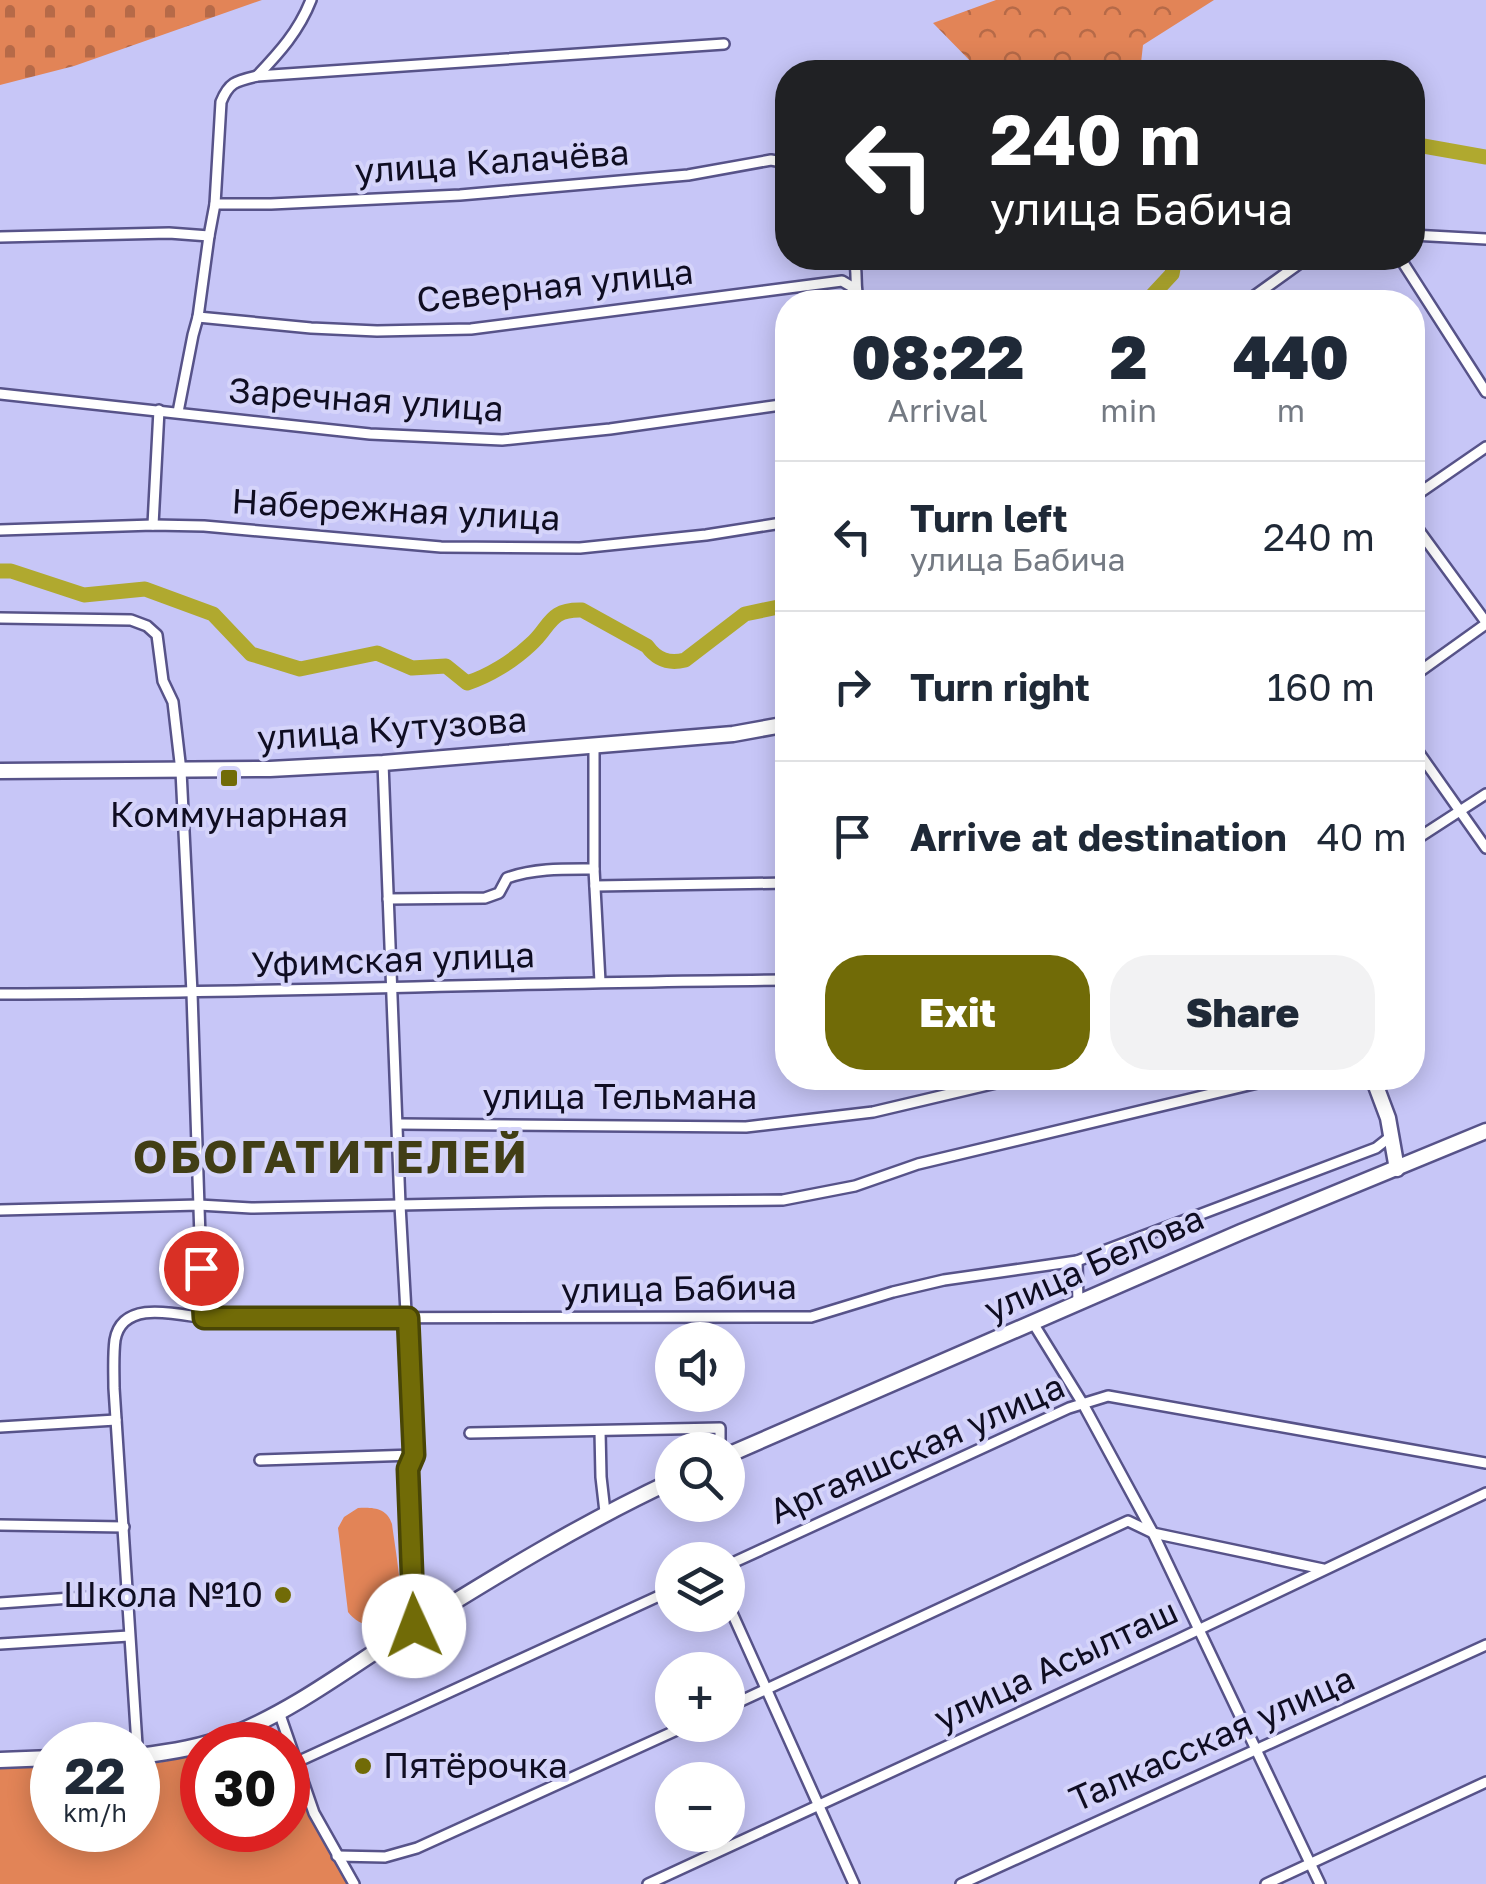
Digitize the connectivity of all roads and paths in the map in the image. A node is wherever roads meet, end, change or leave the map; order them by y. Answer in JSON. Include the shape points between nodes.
{"nodes":[{"id":1,"x":311,"y":0,"type":"edge"},
{"id":2,"x":724,"y":44,"type":"dead end"},
{"id":3,"x":257,"y":76,"type":"junction"},
{"id":4,"x":775,"y":161,"type":"edge"},
{"id":5,"x":215,"y":204,"type":"junction"},
{"id":6,"x":208,"y":236,"type":"junction"},
{"id":7,"x":1425,"y":236,"type":"edge"},
{"id":8,"x":0,"y":238,"type":"edge"},
{"id":9,"x":1486,"y":239,"type":"edge"},
{"id":10,"x":857,"y":270,"type":"edge"},
{"id":11,"x":1290,"y":270,"type":"edge"},
{"id":12,"x":854,"y":288,"type":"joint"},
{"id":13,"x":1261,"y":290,"type":"edge"},
{"id":14,"x":1425,"y":297,"type":"edge"},
{"id":15,"x":198,"y":317,"type":"junction"},
{"id":16,"x":1486,"y":392,"type":"edge"},
{"id":17,"x":0,"y":394,"type":"edge"},
{"id":18,"x":775,"y":406,"type":"edge"},
{"id":19,"x":159,"y":410,"type":"junction"},
{"id":20,"x":178,"y":412,"type":"junction"},
{"id":21,"x":1486,"y":447,"type":"edge"},
{"id":22,"x":1425,"y":489,"type":"edge"},
{"id":23,"x":153,"y":524,"type":"junction"},
{"id":24,"x":775,"y":524,"type":"edge"},
{"id":25,"x":0,"y":530,"type":"edge"},
{"id":26,"x":1425,"y":539,"type":"edge"},
{"id":27,"x":0,"y":618,"type":"edge"},
{"id":28,"x":1486,"y":623,"type":"edge"},
{"id":29,"x":1425,"y":668,"type":"edge"},
{"id":30,"x":775,"y":726,"type":"edge"},
{"id":31,"x":594,"y":745,"type":"junction"},
{"id":32,"x":1425,"y":762,"type":"edge"},
{"id":33,"x":383,"y":763,"type":"junction"},
{"id":34,"x":0,"y":771,"type":"edge"},
{"id":35,"x":180,"y":771,"type":"junction"},
{"id":36,"x":1486,"y":794,"type":"edge"},
{"id":37,"x":1460,"y":812,"type":"junction"},
{"id":38,"x":1425,"y":834,"type":"edge"},
{"id":39,"x":1486,"y":848,"type":"edge"},
{"id":40,"x":594,"y":869,"type":"junction"},
{"id":41,"x":775,"y":883,"type":"edge"},
{"id":42,"x":595,"y":886,"type":"junction"},
{"id":43,"x":388,"y":899,"type":"junction"},
{"id":44,"x":775,"y":980,"type":"edge"},
{"id":45,"x":600,"y":982,"type":"junction"},
{"id":46,"x":391,"y":986,"type":"junction"},
{"id":47,"x":192,"y":993,"type":"junction"},
{"id":48,"x":0,"y":994,"type":"edge"},
{"id":49,"x":966,"y":1090,"type":"edge"},
{"id":50,"x":1228,"y":1090,"type":"edge"},
{"id":51,"x":1377,"y":1090,"type":"edge"},
{"id":52,"x":399,"y":1124,"type":"junction"},
{"id":53,"x":1486,"y":1130,"type":"edge"},
{"id":54,"x":1390,"y":1137,"type":"junction"},
{"id":55,"x":1397,"y":1169,"type":"junction"},
{"id":56,"x":400,"y":1204,"type":"junction"},
{"id":57,"x":199,"y":1205,"type":"junction"},
{"id":58,"x":0,"y":1210,"type":"edge"},
{"id":59,"x":1077,"y":1261,"type":"junction"},
{"id":60,"x":1078,"y":1304,"type":"junction"},
{"id":61,"x":204,"y":1318,"type":"junction"},
{"id":62,"x":408,"y":1318,"type":"junction"},
{"id":63,"x":1033,"y":1323,"type":"junction"},
{"id":64,"x":1084,"y":1404,"type":"junction"},
{"id":65,"x":116,"y":1420,"type":"junction"},
{"id":66,"x":0,"y":1426,"type":"edge"},
{"id":67,"x":600,"y":1431,"type":"junction"},
{"id":68,"x":720,"y":1432,"type":"edge"},
{"id":69,"x":470,"y":1434,"type":"dead end"},
{"id":70,"x":745,"y":1448,"type":"edge"},
{"id":71,"x":414,"y":1455,"type":"junction"},
{"id":72,"x":260,"y":1460,"type":"dead end"},
{"id":73,"x":1486,"y":1463,"type":"edge"},
{"id":74,"x":655,"y":1488,"type":"edge"},
{"id":75,"x":1486,"y":1492,"type":"edge"},
{"id":76,"x":606,"y":1512,"type":"junction"},
{"id":77,"x":0,"y":1525,"type":"edge"},
{"id":78,"x":124,"y":1527,"type":"junction"},
{"id":79,"x":1152,"y":1533,"type":"junction"},
{"id":80,"x":745,"y":1557,"type":"edge"},
{"id":81,"x":1323,"y":1569,"type":"junction"},
{"id":82,"x":128,"y":1594,"type":"junction"},
{"id":83,"x":655,"y":1598,"type":"edge"},
{"id":84,"x":0,"y":1602,"type":"edge"},
{"id":85,"x":414,"y":1626,"type":"junction"},
{"id":86,"x":1198,"y":1630,"type":"junction"},
{"id":87,"x":740,"y":1632,"type":"edge"},
{"id":88,"x":129,"y":1636,"type":"junction"},
{"id":89,"x":0,"y":1644,"type":"edge"},
{"id":90,"x":1486,"y":1645,"type":"edge"},
{"id":91,"x":766,"y":1690,"type":"junction"},
{"id":92,"x":745,"y":1699,"type":"edge"},
{"id":93,"x":279,"y":1712,"type":"junction"},
{"id":94,"x":135,"y":1722,"type":"edge"},
{"id":95,"x":283,"y":1722,"type":"edge"},
{"id":96,"x":655,"y":1740,"type":"edge"},
{"id":97,"x":1256,"y":1750,"type":"junction"},
{"id":98,"x":160,"y":1752,"type":"edge"},
{"id":99,"x":310,"y":1756,"type":"edge"},
{"id":100,"x":30,"y":1759,"type":"edge"},
{"id":101,"x":0,"y":1760,"type":"edge"},
{"id":102,"x":1486,"y":1782,"type":"edge"},
{"id":103,"x":310,"y":1800,"type":"edge"},
{"id":104,"x":819,"y":1806,"type":"junction"},
{"id":105,"x":336,"y":1856,"type":"junction"},
{"id":106,"x":1310,"y":1864,"type":"junction"},
{"id":107,"x":354,"y":1884,"type":"edge"},
{"id":108,"x":648,"y":1884,"type":"edge"},
{"id":109,"x":854,"y":1884,"type":"edge"},
{"id":110,"x":961,"y":1884,"type":"edge"},
{"id":111,"x":1266,"y":1884,"type":"edge"},
{"id":112,"x":1320,"y":1884,"type":"edge"}],
"edges":[{"from":1,"to":3,"type":"street","via":[[283,50]]},
{"from":2,"to":3,"type":"street"},
{"from":3,"to":5,"type":"street","via":[[236,82],[221,102]]},
{"from":4,"to":5,"type":"street","name":"улица Калачёва","via":[[460,195]]},
{"from":5,"to":6,"type":"street"},
{"from":6,"to":8,"type":"street"},
{"from":6,"to":15,"type":"street"},
{"from":7,"to":9,"type":"street"},
{"from":10,"to":12,"type":"street"},
{"from":11,"to":13,"type":"street"},
{"from":12,"to":15,"type":"street","name":"Северная улица","via":[[842,281],[470,329],[310,328]]},
{"from":14,"to":16,"type":"street"},
{"from":15,"to":20,"type":"street"},
{"from":17,"to":19,"type":"street","name":"Заречная улица"},
{"from":18,"to":20,"type":"street","name":"Заречная улица","via":[[502,440],[370,434]]},
{"from":19,"to":20,"type":"street","name":"Заречная улица"},
{"from":19,"to":23,"type":"street"},
{"from":21,"to":22,"type":"street"},
{"from":23,"to":24,"type":"street","name":"Набережная улица","via":[[441,547],[580,548]]},
{"from":23,"to":25,"type":"street","name":"Набережная улица"},
{"from":26,"to":28,"type":"street"},
{"from":27,"to":35,"type":"street","via":[[132,620],[157,634]]},
{"from":28,"to":29,"type":"street"},
{"from":30,"to":31,"type":"main road","name":"улица Кутузова"},
{"from":31,"to":33,"type":"main road","name":"улица Кутузова"},
{"from":31,"to":40,"type":"street"},
{"from":32,"to":37,"type":"street"},
{"from":33,"to":35,"type":"main road","name":"улица Кутузова"},
{"from":33,"to":43,"type":"street"},
{"from":34,"to":35,"type":"main road","name":"улица Кутузова"},
{"from":35,"to":47,"type":"street"},
{"from":36,"to":37,"type":"street"},
{"from":37,"to":38,"type":"street"},
{"from":37,"to":39,"type":"street"},
{"from":40,"to":42,"type":"street"},
{"from":40,"to":43,"type":"street","via":[[519,874],[484,898]]},
{"from":41,"to":42,"type":"street"},
{"from":42,"to":45,"type":"street"},
{"from":43,"to":46,"type":"street"},
{"from":44,"to":45,"type":"street","name":"Уфимская улица"},
{"from":45,"to":46,"type":"street","name":"Уфимская улица"},
{"from":46,"to":47,"type":"street","name":"Уфимская улица"},
{"from":46,"to":52,"type":"street"},
{"from":47,"to":48,"type":"street","name":"Уфимская улица"},
{"from":47,"to":57,"type":"street"},
{"from":49,"to":52,"type":"street","name":"улица Тельмана","via":[[873,1112],[746,1127]]},
{"from":50,"to":56,"type":"street","via":[[783,1200]]},
{"from":51,"to":54,"type":"main road"},
{"from":52,"to":56,"type":"street"},
{"from":53,"to":55,"type":"main road","name":"улица Белова"},
{"from":54,"to":55,"type":"main road"},
{"from":54,"to":59,"type":"street","name":"улица Бабича","via":[[1376,1148]]},
{"from":55,"to":60,"type":"main road","name":"улица Белова"},
{"from":56,"to":57,"type":"street"},
{"from":56,"to":62,"type":"street"},
{"from":57,"to":58,"type":"street"},
{"from":57,"to":61,"type":"street"},
{"from":59,"to":60,"type":"street"},
{"from":59,"to":62,"type":"street","name":"улица Бабича","via":[[944,1280],[810,1316]]},
{"from":60,"to":63,"type":"main road","name":"улица Белова"},
{"from":61,"to":62,"type":"street","name":"улица Бабича"},
{"from":61,"to":65,"type":"street","name":"улица Бабича","via":[[159,1312],[121,1323],[115,1338]]},
{"from":62,"to":71,"type":"street"},
{"from":63,"to":64,"type":"street"},
{"from":63,"to":70,"type":"main road","name":"улица Белова"},
{"from":64,"to":73,"type":"street","name":"Аргаяшская улица","via":[[1108,1396]]},
{"from":64,"to":79,"type":"street"},
{"from":64,"to":80,"type":"street","name":"Аргаяшская улица"},
{"from":65,"to":66,"type":"street"},
{"from":65,"to":78,"type":"street"},
{"from":67,"to":68,"type":"street"},
{"from":67,"to":69,"type":"street"},
{"from":67,"to":76,"type":"street"},
{"from":71,"to":72,"type":"street"},
{"from":71,"to":85,"type":"street","via":[[408,1469]]},
{"from":74,"to":76,"type":"main road"},
{"from":75,"to":81,"type":"street","name":"улица Асылташ"},
{"from":76,"to":85,"type":"main road"},
{"from":77,"to":78,"type":"street"},
{"from":78,"to":82,"type":"street"},
{"from":79,"to":81,"type":"street"},
{"from":79,"to":86,"type":"street"},
{"from":79,"to":91,"type":"street","via":[[1128,1521]]},
{"from":81,"to":86,"type":"street","name":"улица Асылташ"},
{"from":82,"to":84,"type":"street"},
{"from":82,"to":88,"type":"street"},
{"from":83,"to":99,"type":"street"},
{"from":85,"to":93,"type":"main road"},
{"from":86,"to":97,"type":"street"},
{"from":86,"to":104,"type":"street","name":"улица Асылташ"},
{"from":87,"to":91,"type":"street"},
{"from":88,"to":89,"type":"street"},
{"from":88,"to":94,"type":"street"},
{"from":90,"to":97,"type":"street","name":"Талкасская улица"},
{"from":91,"to":92,"type":"street"},
{"from":91,"to":104,"type":"street"},
{"from":93,"to":95,"type":"street"},
{"from":93,"to":98,"type":"main road","via":[[201,1746]]},
{"from":96,"to":105,"type":"street","via":[[416,1848],[385,1857]]},
{"from":97,"to":106,"type":"street"},
{"from":97,"to":110,"type":"street","name":"Талкасская улица"},
{"from":100,"to":101,"type":"main road"},
{"from":102,"to":106,"type":"street"},
{"from":103,"to":105,"type":"street"},
{"from":104,"to":108,"type":"street","name":"улица Асылташ"},
{"from":104,"to":109,"type":"street"},
{"from":105,"to":107,"type":"street"},
{"from":106,"to":111,"type":"street"},
{"from":106,"to":112,"type":"street"}]}
